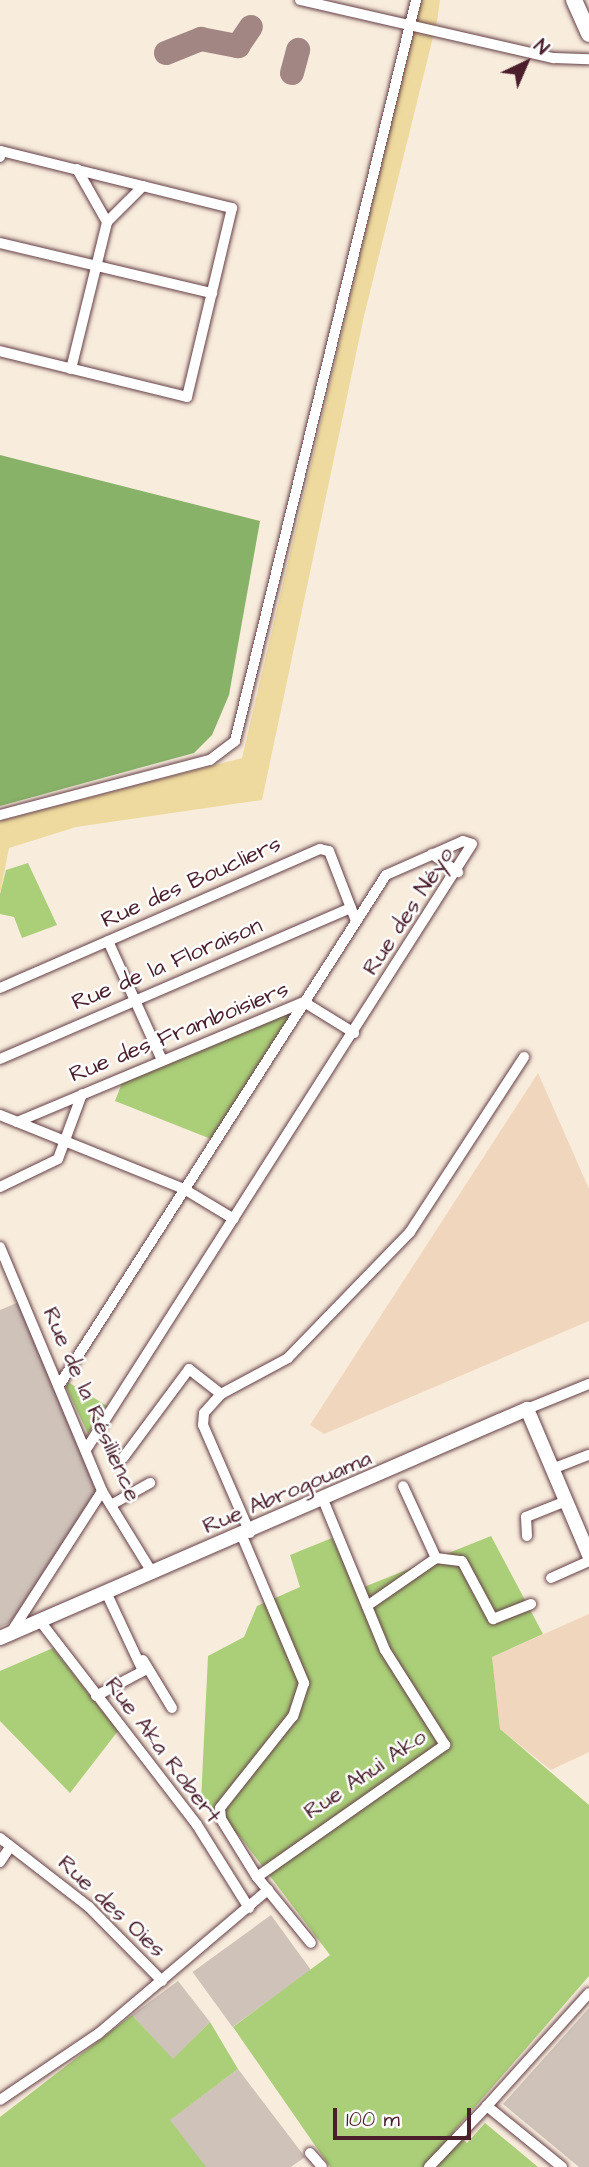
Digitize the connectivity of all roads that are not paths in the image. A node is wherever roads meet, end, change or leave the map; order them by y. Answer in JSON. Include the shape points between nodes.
{"nodes":[{"id":1,"x":300,"y":0,"type":"edge"},
{"id":2,"x":416,"y":0,"type":"edge"},
{"id":3,"x":574,"y":0,"type":"edge"},
{"id":4,"x":411,"y":25,"type":"junction"},
{"id":5,"x":589,"y":34,"type":"edge"},
{"id":6,"x":589,"y":59,"type":"edge"},
{"id":7,"x":0,"y":157,"type":"edge"},
{"id":8,"x":77,"y":169,"type":"junction"},
{"id":9,"x":143,"y":186,"type":"junction"},
{"id":10,"x":107,"y":222,"type":"junction"},
{"id":11,"x":0,"y":243,"type":"edge"},
{"id":12,"x":97,"y":266,"type":"junction"},
{"id":13,"x":212,"y":293,"type":"junction"},
{"id":14,"x":0,"y":351,"type":"edge"},
{"id":15,"x":71,"y":369,"type":"junction"},
{"id":16,"x":0,"y":815,"type":"edge"},
{"id":17,"x":432,"y":854,"type":"junction"},
{"id":18,"x":457,"y":872,"type":"junction"},
{"id":19,"x":351,"y":908,"type":"junction"},
{"id":20,"x":356,"y":921,"type":"junction"},
{"id":21,"x":108,"y":941,"type":"junction"},
{"id":22,"x":0,"y":988,"type":"edge"},
{"id":23,"x":134,"y":1001,"type":"junction"},
{"id":24,"x":304,"y":1002,"type":"junction"},
{"id":25,"x":354,"y":1033,"type":"junction"},
{"id":26,"x":524,"y":1057,"type":"dead end"},
{"id":27,"x":0,"y":1059,"type":"edge"},
{"id":28,"x":162,"y":1060,"type":"junction"},
{"id":29,"x":82,"y":1094,"type":"junction"},
{"id":30,"x":0,"y":1115,"type":"edge"},
{"id":31,"x":17,"y":1122,"type":"junction"},
{"id":32,"x":65,"y":1139,"type":"junction"},
{"id":33,"x":0,"y":1187,"type":"edge"},
{"id":34,"x":184,"y":1189,"type":"junction"},
{"id":35,"x":234,"y":1219,"type":"junction"},
{"id":36,"x":0,"y":1247,"type":"edge"},
{"id":37,"x":60,"y":1384,"type":"junction"},
{"id":38,"x":589,"y":1384,"type":"edge"},
{"id":39,"x":221,"y":1394,"type":"junction"},
{"id":40,"x":527,"y":1409,"type":"junction"},
{"id":41,"x":87,"y":1448,"type":"junction"},
{"id":42,"x":589,"y":1455,"type":"edge"},
{"id":43,"x":123,"y":1458,"type":"dead end"},
{"id":44,"x":552,"y":1469,"type":"junction"},
{"id":45,"x":150,"y":1483,"type":"dead end"},
{"id":46,"x":403,"y":1486,"type":"dead end"},
{"id":47,"x":102,"y":1491,"type":"junction"},
{"id":48,"x":566,"y":1501,"type":"junction"},
{"id":49,"x":324,"y":1502,"type":"junction"},
{"id":50,"x":111,"y":1505,"type":"junction"},
{"id":51,"x":246,"y":1534,"type":"junction"},
{"id":52,"x":527,"y":1536,"type":"dead end"},
{"id":53,"x":589,"y":1555,"type":"edge"},
{"id":54,"x":436,"y":1558,"type":"junction"},
{"id":55,"x":589,"y":1561,"type":"edge"},
{"id":56,"x":153,"y":1574,"type":"junction"},
{"id":57,"x":551,"y":1578,"type":"dead end"},
{"id":58,"x":107,"y":1594,"type":"junction"},
{"id":59,"x":531,"y":1604,"type":"dead end"},
{"id":60,"x":367,"y":1606,"type":"junction"},
{"id":61,"x":40,"y":1621,"type":"junction"},
{"id":62,"x":5,"y":1636,"type":"edge"},
{"id":63,"x":142,"y":1657,"type":"junction"},
{"id":64,"x":96,"y":1696,"type":"junction"},
{"id":65,"x":172,"y":1708,"type":"dead end"},
{"id":66,"x":0,"y":1838,"type":"edge"},
{"id":67,"x":10,"y":1847,"type":"junction"},
{"id":68,"x":0,"y":1863,"type":"edge"},
{"id":69,"x":257,"y":1877,"type":"junction"},
{"id":70,"x":268,"y":1890,"type":"junction"},
{"id":71,"x":249,"y":1908,"type":"junction"},
{"id":72,"x":311,"y":1943,"type":"dead end"},
{"id":73,"x":162,"y":1981,"type":"junction"},
{"id":74,"x":589,"y":1993,"type":"edge"},
{"id":75,"x":0,"y":2101,"type":"edge"},
{"id":76,"x":487,"y":2106,"type":"junction"},
{"id":77,"x":310,"y":2153,"type":"dead end"},
{"id":78,"x":322,"y":2167,"type":"edge"},
{"id":79,"x":429,"y":2167,"type":"edge"},
{"id":80,"x":562,"y":2167,"type":"edge"}],
"edges":[{"from":1,"to":4,"type":"street"},
{"from":2,"to":4,"type":"street"},
{"from":3,"to":5,"type":"main road"},
{"from":4,"to":6,"type":"street","via":[[554,58]]},
{"from":4,"to":16,"type":"street","via":[[235,741],[210,760]]},
{"from":7,"to":8,"type":"street","via":[[1,151]]},
{"from":8,"to":9,"type":"street"},
{"from":8,"to":10,"type":"street"},
{"from":9,"to":10,"type":"street"},
{"from":9,"to":13,"type":"street","via":[[233,208]]},
{"from":10,"to":12,"type":"street"},
{"from":11,"to":12,"type":"street"},
{"from":12,"to":13,"type":"street"},
{"from":12,"to":15,"type":"street"},
{"from":13,"to":15,"type":"street","via":[[187,397]]},
{"from":14,"to":15,"type":"street"},
{"from":17,"to":18,"type":"street"},
{"from":17,"to":18,"type":"street","name":"Rue des Néyo","via":[[463,841],[472,844]]},
{"from":17,"to":20,"type":"street","name":"Rue des Néyo","via":[[386,875]]},
{"from":18,"to":25,"type":"street","name":"Rue des Néyo"},
{"from":19,"to":20,"type":"street","name":"Rue des Boucliers"},
{"from":19,"to":21,"type":"street","name":"Rue des Boucliers","via":[[329,851],[320,849]]},
{"from":19,"to":23,"type":"street","name":"Rue de la Floraison"},
{"from":20,"to":24,"type":"street","name":"Rue des Néyo"},
{"from":21,"to":22,"type":"street","name":"Rue des Boucliers"},
{"from":21,"to":23,"type":"street"},
{"from":23,"to":27,"type":"street","name":"Rue de la Floraison"},
{"from":23,"to":28,"type":"street"},
{"from":24,"to":25,"type":"street","name":"Rue des Framboisiers"},
{"from":24,"to":28,"type":"street","name":"Rue des Framboisiers"},
{"from":24,"to":34,"type":"street","name":"Rue des Néyo"},
{"from":25,"to":35,"type":"street","name":"Rue des Néyo"},
{"from":26,"to":39,"type":"street","via":[[410,1231],[288,1358]]},
{"from":28,"to":29,"type":"street","name":"Rue des Framboisiers"},
{"from":29,"to":31,"type":"street","name":"Rue des Framboisiers"},
{"from":29,"to":32,"type":"street"},
{"from":30,"to":31,"type":"street"},
{"from":31,"to":32,"type":"street"},
{"from":32,"to":33,"type":"street","via":[[52,1165]]},
{"from":32,"to":34,"type":"street"},
{"from":34,"to":35,"type":"street"},
{"from":34,"to":37,"type":"street","name":"Rue des Néyo"},
{"from":35,"to":41,"type":"street","name":"Rue des Néyo"},
{"from":36,"to":37,"type":"street","name":"Rue de la Résilience"},
{"from":37,"to":41,"type":"street","name":"Rue de la Résilience"},
{"from":38,"to":40,"type":"street","name":"Rue Abrogouama"},
{"from":39,"to":43,"type":"street","via":[[189,1369]]},
{"from":39,"to":51,"type":"street","via":[[202,1424]]},
{"from":40,"to":44,"type":"street"},
{"from":40,"to":49,"type":"street","name":"Rue Abrogouama"},
{"from":41,"to":47,"type":"street","name":"Rue de la Résilience"},
{"from":42,"to":44,"type":"street"},
{"from":44,"to":48,"type":"street"},
{"from":45,"to":50,"type":"street"},
{"from":46,"to":54,"type":"street"},
{"from":47,"to":50,"type":"street","name":"Rue de la Résilience"},
{"from":47,"to":62,"type":"street"},
{"from":48,"to":52,"type":"street","via":[[526,1517]]},
{"from":48,"to":53,"type":"street"},
{"from":49,"to":51,"type":"street","name":"Rue Abrogouama"},
{"from":49,"to":60,"type":"street","name":"Rue Ahui Ako"},
{"from":50,"to":56,"type":"street","name":"Rue de la Résilience"},
{"from":51,"to":56,"type":"street","name":"Rue Abrogouama"},
{"from":51,"to":69,"type":"street","via":[[304,1683],[293,1716],[220,1808]]},
{"from":54,"to":59,"type":"street","via":[[462,1561],[493,1619]]},
{"from":54,"to":60,"type":"street"},
{"from":55,"to":57,"type":"street"},
{"from":56,"to":58,"type":"street","name":"Rue Abrogouama"},
{"from":58,"to":61,"type":"street","name":"Rue Abrogouama"},
{"from":58,"to":63,"type":"street"},
{"from":60,"to":69,"type":"street","name":"Rue Ahui Ako","via":[[385,1650],[445,1745]]},
{"from":61,"to":62,"type":"street","name":"Rue Abrogouama"},
{"from":61,"to":64,"type":"street","name":"Rue Aka Robert"},
{"from":63,"to":64,"type":"street","via":[[143,1671]]},
{"from":63,"to":65,"type":"street"},
{"from":64,"to":71,"type":"street","name":"Rue Aka Robert","via":[[197,1825]]},
{"from":66,"to":67,"type":"street","name":"Rue des Oies"},
{"from":67,"to":68,"type":"street"},
{"from":67,"to":73,"type":"street","name":"Rue des Oies","via":[[89,1908]]},
{"from":69,"to":70,"type":"street"},
{"from":70,"to":71,"type":"street"},
{"from":70,"to":72,"type":"street"},
{"from":71,"to":73,"type":"street"},
{"from":73,"to":75,"type":"street","via":[[82,2046]]},
{"from":74,"to":76,"type":"street"},
{"from":76,"to":79,"type":"street"},
{"from":76,"to":80,"type":"street"},
{"from":77,"to":78,"type":"street"}]}
